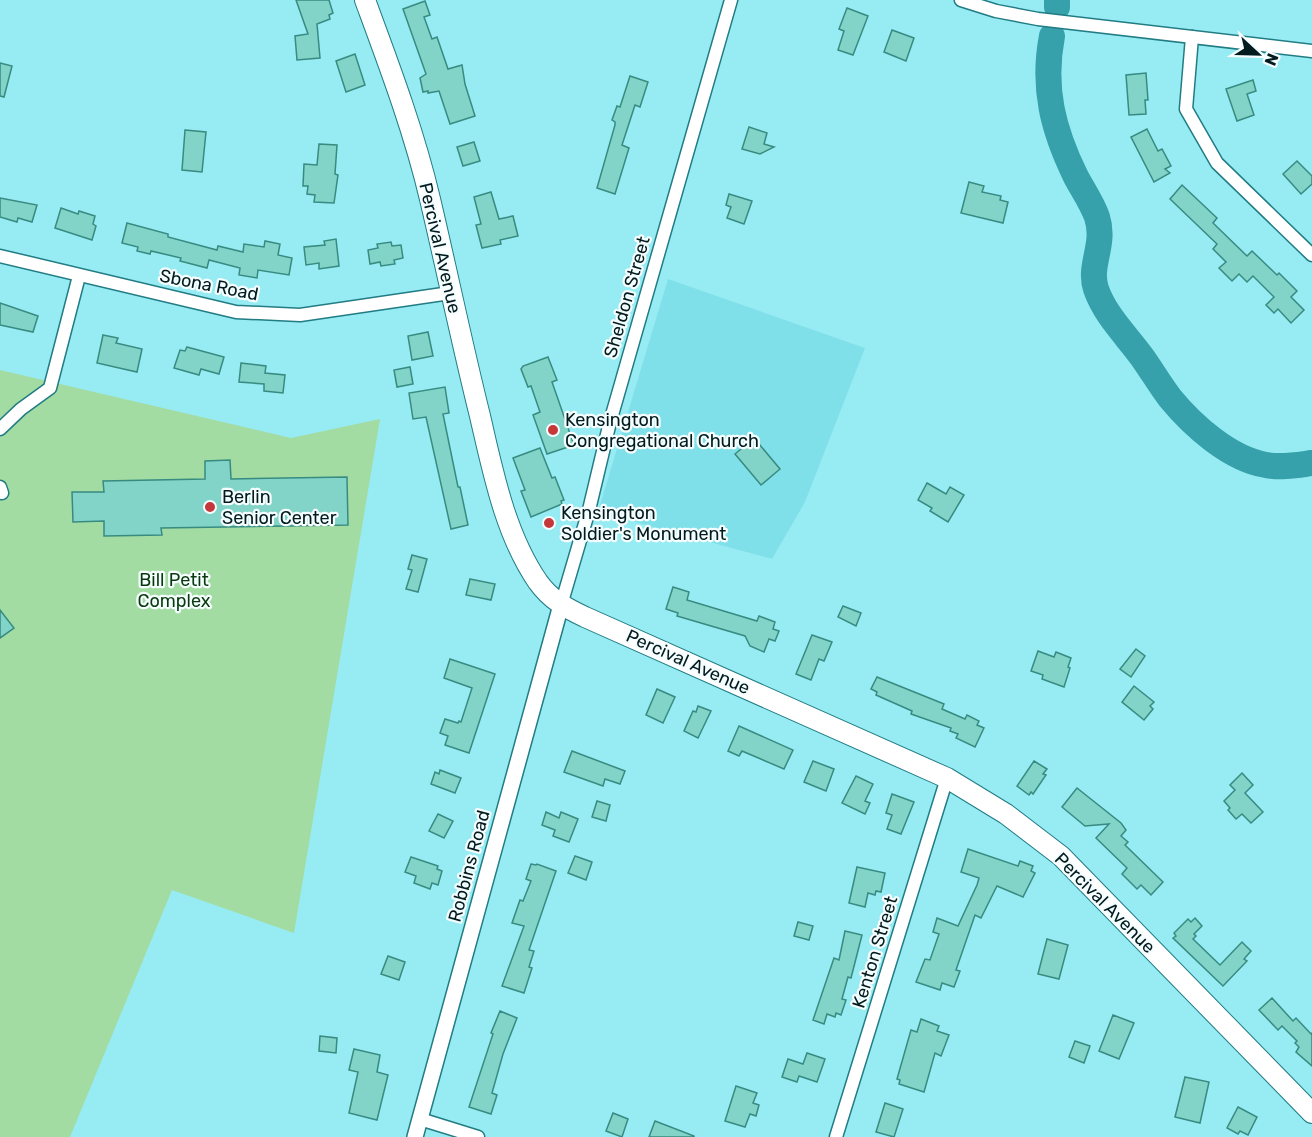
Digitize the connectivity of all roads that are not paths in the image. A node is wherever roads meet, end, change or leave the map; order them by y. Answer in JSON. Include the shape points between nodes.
{"nodes":[{"id":1,"x":365,"y":0,"type":"edge"},
{"id":2,"x":731,"y":0,"type":"edge"},
{"id":3,"x":961,"y":0,"type":"edge"},
{"id":4,"x":1192,"y":37,"type":"junction"},
{"id":5,"x":1312,"y":51,"type":"edge"},
{"id":6,"x":1312,"y":255,"type":"edge"},
{"id":7,"x":0,"y":256,"type":"edge"},
{"id":8,"x":79,"y":276,"type":"junction"},
{"id":9,"x":450,"y":293,"type":"junction"},
{"id":10,"x":0,"y":429,"type":"edge"},
{"id":11,"x":561,"y":605,"type":"junction"},
{"id":12,"x":947,"y":778,"type":"junction"},
{"id":13,"x":1312,"y":1113,"type":"edge"},
{"id":14,"x":420,"y":1119,"type":"junction"},
{"id":15,"x":415,"y":1137,"type":"edge"},
{"id":16,"x":478,"y":1137,"type":"edge"},
{"id":17,"x":836,"y":1137,"type":"edge"}],
"edges":[{"from":1,"to":9,"type":"main road","name":"Percival Avenue","via":[[429,196]]},
{"from":2,"to":11,"type":"street","name":"Sheldon Street"},
{"from":3,"to":4,"type":"street","via":[[1038,19]]},
{"from":4,"to":5,"type":"street"},
{"from":4,"to":6,"type":"street","via":[[1186,109],[1217,163]]},
{"from":7,"to":8,"type":"street","name":"Sbona Road"},
{"from":8,"to":9,"type":"street","name":"Sbona Road","via":[[236,312],[300,315]]},
{"from":8,"to":10,"type":"street","via":[[50,388]]},
{"from":9,"to":11,"type":"main road","name":"Percival Avenue","via":[[502,504],[534,575]]},
{"from":11,"to":12,"type":"main road","name":"Percival Avenue"},
{"from":11,"to":14,"type":"street","name":"Robbins Road"},
{"from":12,"to":13,"type":"main road","name":"Percival Avenue","via":[[1006,814],[1060,856]]},
{"from":12,"to":17,"type":"street","name":"Kenton Street"},
{"from":14,"to":15,"type":"street","name":"Robbins Road"},
{"from":14,"to":16,"type":"street"}]}
